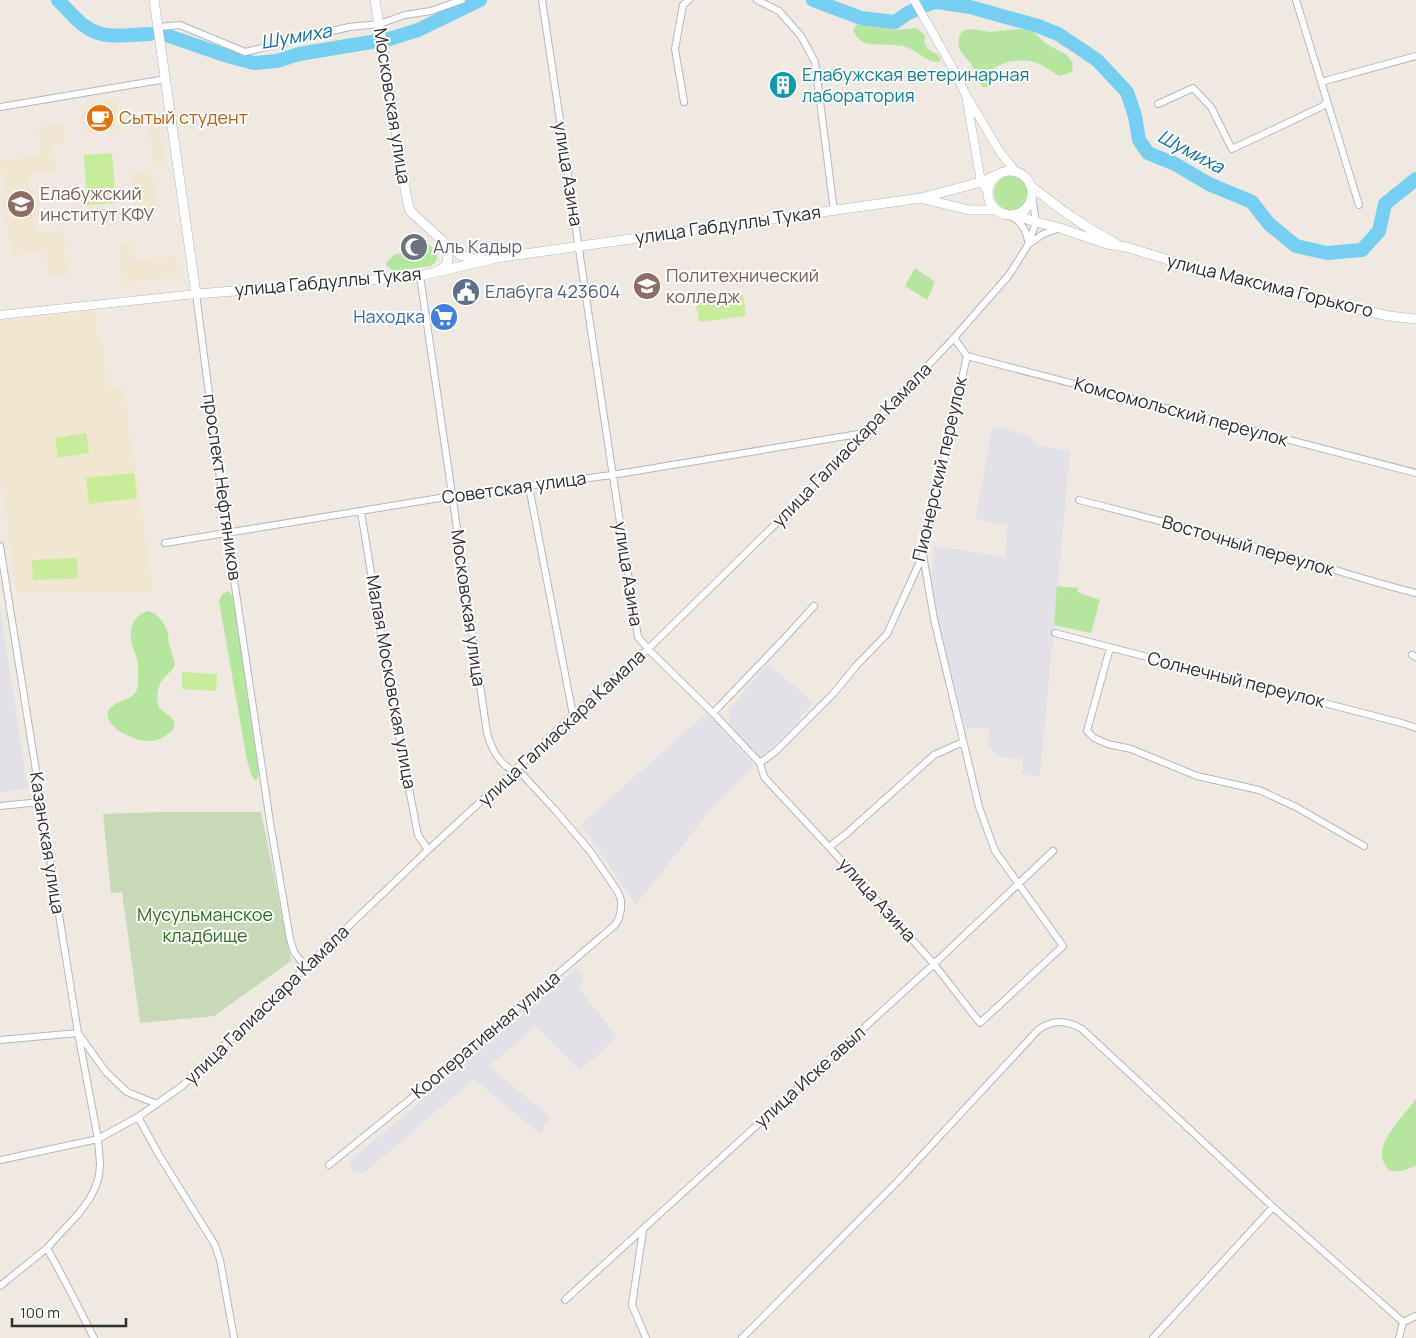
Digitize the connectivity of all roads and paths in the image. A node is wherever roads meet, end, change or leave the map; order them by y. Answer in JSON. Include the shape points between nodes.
{"nodes":[{"id":1,"x":154,"y":0,"type":"edge"},
{"id":2,"x":376,"y":0,"type":"edge"},
{"id":3,"x":462,"y":0,"type":"edge"},
{"id":4,"x":542,"y":0,"type":"edge"},
{"id":5,"x":689,"y":0,"type":"edge"},
{"id":6,"x":756,"y":0,"type":"edge"},
{"id":7,"x":914,"y":0,"type":"edge"},
{"id":8,"x":1296,"y":0,"type":"edge"},
{"id":9,"x":379,"y":24,"type":"junction"},
{"id":10,"x":158,"y":27,"type":"junction"},
{"id":11,"x":1416,"y":56,"type":"edge"},
{"id":12,"x":166,"y":79,"type":"junction"},
{"id":13,"x":1320,"y":82,"type":"junction"},
{"id":14,"x":966,"y":95,"type":"junction"},
{"id":15,"x":684,"y":102,"type":"dead end"},
{"id":16,"x":1327,"y":103,"type":"junction"},
{"id":17,"x":1158,"y":104,"type":"dead end"},
{"id":18,"x":0,"y":107,"type":"edge"},
{"id":19,"x":1015,"y":171,"type":"junction"},
{"id":20,"x":996,"y":175,"type":"junction"},
{"id":21,"x":981,"y":182,"type":"junction"},
{"id":22,"x":1031,"y":186,"type":"junction"},
{"id":23,"x":988,"y":192,"type":"junction"},
{"id":24,"x":1032,"y":196,"type":"junction"},
{"id":25,"x":921,"y":198,"type":"junction"},
{"id":26,"x":1359,"y":205,"type":"dead end"},
{"id":27,"x":996,"y":210,"type":"junction"},
{"id":28,"x":834,"y":211,"type":"junction"},
{"id":29,"x":1011,"y":215,"type":"junction"},
{"id":30,"x":1036,"y":222,"type":"junction"},
{"id":31,"x":1060,"y":228,"type":"junction"},
{"id":32,"x":446,"y":244,"type":"junction"},
{"id":33,"x":1028,"y":245,"type":"junction"},
{"id":34,"x":579,"y":246,"type":"junction"},
{"id":35,"x":1126,"y":247,"type":"junction"},
{"id":36,"x":496,"y":258,"type":"junction"},
{"id":37,"x":435,"y":273,"type":"junction"},
{"id":38,"x":420,"y":276,"type":"junction"},
{"id":39,"x":196,"y":294,"type":"junction"},
{"id":40,"x":0,"y":315,"type":"edge"},
{"id":41,"x":1416,"y":319,"type":"edge"},
{"id":42,"x":954,"y":338,"type":"junction"},
{"id":43,"x":966,"y":356,"type":"junction"},
{"id":44,"x":864,"y":433,"type":"junction"},
{"id":45,"x":1416,"y":473,"type":"edge"},
{"id":46,"x":612,"y":475,"type":"junction"},
{"id":47,"x":529,"y":486,"type":"junction"},
{"id":48,"x":452,"y":496,"type":"junction"},
{"id":49,"x":1079,"y":500,"type":"dead end"},
{"id":50,"x":361,"y":512,"type":"junction"},
{"id":51,"x":227,"y":532,"type":"junction"},
{"id":52,"x":165,"y":543,"type":"dead end"},
{"id":53,"x":0,"y":546,"type":"edge"},
{"id":54,"x":923,"y":556,"type":"junction"},
{"id":55,"x":2,"y":578,"type":"edge"},
{"id":56,"x":1416,"y":592,"type":"edge"},
{"id":57,"x":814,"y":606,"type":"dead end"},
{"id":58,"x":1055,"y":633,"type":"dead end"},
{"id":59,"x":1110,"y":648,"type":"junction"},
{"id":60,"x":648,"y":649,"type":"junction"},
{"id":61,"x":713,"y":712,"type":"junction"},
{"id":62,"x":573,"y":715,"type":"junction"},
{"id":63,"x":1416,"y":728,"type":"edge"},
{"id":64,"x":963,"y":742,"type":"junction"},
{"id":65,"x":760,"y":764,"type":"junction"},
{"id":66,"x":514,"y":771,"type":"junction"},
{"id":67,"x":41,"y":802,"type":"junction"},
{"id":68,"x":0,"y":806,"type":"edge"},
{"id":69,"x":1364,"y":846,"type":"dead end"},
{"id":70,"x":829,"y":847,"type":"junction"},
{"id":71,"x":428,"y":850,"type":"junction"},
{"id":72,"x":1053,"y":852,"type":"dead end"},
{"id":73,"x":1019,"y":884,"type":"junction"},
{"id":74,"x":618,"y":892,"type":"joint"},
{"id":75,"x":934,"y":964,"type":"junction"},
{"id":76,"x":306,"y":968,"type":"junction"},
{"id":77,"x":78,"y":1033,"type":"junction"},
{"id":78,"x":0,"y":1040,"type":"edge"},
{"id":79,"x":157,"y":1104,"type":"junction"},
{"id":80,"x":138,"y":1117,"type":"junction"},
{"id":81,"x":98,"y":1139,"type":"junction"},
{"id":82,"x":0,"y":1160,"type":"edge"},
{"id":83,"x":329,"y":1165,"type":"dead end"},
{"id":84,"x":1273,"y":1207,"type":"junction"},
{"id":85,"x":643,"y":1230,"type":"junction"},
{"id":86,"x":46,"y":1248,"type":"junction"},
{"id":87,"x":0,"y":1286,"type":"edge"},
{"id":88,"x":565,"y":1300,"type":"dead end"},
{"id":89,"x":1416,"y":1316,"type":"edge"},
{"id":90,"x":1403,"y":1322,"type":"junction"},
{"id":91,"x":94,"y":1338,"type":"edge"},
{"id":92,"x":234,"y":1338,"type":"edge"},
{"id":93,"x":646,"y":1338,"type":"edge"},
{"id":94,"x":742,"y":1338,"type":"edge"},
{"id":95,"x":1153,"y":1338,"type":"edge"},
{"id":96,"x":1399,"y":1338,"type":"edge"}],
"edges":[{"from":1,"to":10,"type":"main road","name":"проспект Нефтяников"},
{"from":2,"to":9,"type":"main road","name":"Московская улица"},
{"from":3,"to":9,"type":"street"},
{"from":4,"to":34,"type":"street","name":"улица Азина"},
{"from":5,"to":15,"type":"street","via":[[683,5],[675,49]]},
{"from":6,"to":28,"type":"street","via":[[779,10],[802,36],[814,62]]},
{"from":7,"to":14,"type":"street"},
{"from":8,"to":13,"type":"street"},
{"from":9,"to":10,"type":"street","via":[[349,27],[245,52],[180,25]]},
{"from":9,"to":32,"type":"main road","name":"Московская улица","via":[[410,211]]},
{"from":10,"to":12,"type":"main road","name":"проспект Нефтяников"},
{"from":11,"to":13,"type":"street"},
{"from":12,"to":18,"type":"street"},
{"from":12,"to":39,"type":"main road","name":"проспект Нефтяников"},
{"from":13,"to":16,"type":"street"},
{"from":14,"to":19,"type":"street"},
{"from":14,"to":21,"type":"street"},
{"from":16,"to":17,"type":"street","via":[[1232,149],[1211,106],[1193,88]]},
{"from":16,"to":26,"type":"street"},
{"from":19,"to":20,"type":"main road"},
{"from":19,"to":22,"type":"main road","name":"улица Максима Горького","via":[[1028,179]]},
{"from":20,"to":21,"type":"main road","name":"улица Габдуллы Тукая"},
{"from":20,"to":23,"type":"main road"},
{"from":21,"to":23,"type":"street"},
{"from":21,"to":25,"type":"main road","name":"улица Габдуллы Тукая"},
{"from":22,"to":24,"type":"main road"},
{"from":22,"to":35,"type":"main road","name":"улица Максима Горького","via":[[1091,230]]},
{"from":23,"to":27,"type":"main road"},
{"from":24,"to":29,"type":"main road","via":[[1026,208]]},
{"from":24,"to":30,"type":"street","name":"улица Галиаскара Камала"},
{"from":25,"to":27,"type":"main road","name":"улица Габдуллы Тукая","via":[[969,210]]},
{"from":25,"to":28,"type":"main road","name":"улица Габдуллы Тукая"},
{"from":27,"to":29,"type":"main road","name":"улица Максима Горького"},
{"from":28,"to":34,"type":"main road","name":"улица Габдуллы Тукая"},
{"from":29,"to":30,"type":"main road","name":"улица Максима Горького"},
{"from":29,"to":33,"type":"street","via":[[1023,226]]},
{"from":30,"to":31,"type":"main road","name":"улица Максима Горького"},
{"from":30,"to":33,"type":"street","name":"улица Галиаскара Камала"},
{"from":31,"to":33,"type":"street","via":[[1043,234]]},
{"from":31,"to":35,"type":"main road","name":"улица Максима Горького"},
{"from":32,"to":36,"type":"main road","via":[[461,255],[474,259]]},
{"from":32,"to":37,"type":"main road","via":[[446,265]]},
{"from":33,"to":42,"type":"street","name":"улица Галиаскара Камала","via":[[1009,275]]},
{"from":34,"to":36,"type":"main road","name":"улица Габдуллы Тукая"},
{"from":34,"to":46,"type":"street","name":"улица Азина"},
{"from":35,"to":41,"type":"main road","name":"улица Максима Горького","via":[[1314,300]]},
{"from":36,"to":37,"type":"main road","name":"улица Габдуллы Тукая"},
{"from":37,"to":38,"type":"main road","name":"улица Габдуллы Тукая"},
{"from":38,"to":39,"type":"main road","name":"улица Габдуллы Тукая"},
{"from":38,"to":48,"type":"street","name":"Московская улица"},
{"from":39,"to":40,"type":"street","name":"улица Габдуллы Тукая"},
{"from":39,"to":51,"type":"street","name":"проспект Нефтяников"},
{"from":42,"to":43,"type":"street"},
{"from":42,"to":44,"type":"street","name":"улица Галиаскара Камала"},
{"from":43,"to":45,"type":"street","name":"Комсомольский переулок"},
{"from":43,"to":54,"type":"street","name":"Пионерский переулок"},
{"from":44,"to":46,"type":"street","name":"Советская улица"},
{"from":44,"to":60,"type":"street","name":"улица Галиаскара Камала"},
{"from":46,"to":47,"type":"street","name":"Советская улица"},
{"from":46,"to":60,"type":"street","name":"улица Азина","via":[[638,637]]},
{"from":47,"to":48,"type":"street","name":"Советская улица"},
{"from":47,"to":62,"type":"street"},
{"from":48,"to":50,"type":"street","name":"Советская улица"},
{"from":48,"to":66,"type":"street","name":"Московская улица","via":[[487,733],[495,753]]},
{"from":49,"to":56,"type":"street","name":"Восточный переулок"},
{"from":50,"to":51,"type":"street","name":"Советская улица"},
{"from":50,"to":71,"type":"street","name":"Малая Московская улица","via":[[418,835]]},
{"from":51,"to":52,"type":"street","name":"Советская улица"},
{"from":51,"to":76,"type":"street","name":"проспект Нефтяников","via":[[290,939],[294,952]]},
{"from":53,"to":55,"type":"street","name":"Казанская улица"},
{"from":54,"to":64,"type":"street"},
{"from":54,"to":65,"type":"street","name":"Пионерский переулок","via":[[887,634],[827,701]]},
{"from":55,"to":67,"type":"street","name":"Казанская улица"},
{"from":57,"to":61,"type":"street"},
{"from":58,"to":59,"type":"street","name":"Солнечный переулок"},
{"from":59,"to":63,"type":"street","name":"Солнечный переулок"},
{"from":59,"to":69,"type":"street","via":[[1087,731],[1094,738],[1197,776],[1259,790]]},
{"from":60,"to":61,"type":"street","name":"улица Азина"},
{"from":60,"to":62,"type":"street","name":"улица Галиаскара Камала"},
{"from":61,"to":65,"type":"street","name":"улица Азина"},
{"from":62,"to":66,"type":"street","name":"улица Галиаскара Камала"},
{"from":64,"to":70,"type":"street","via":[[934,755]]},
{"from":64,"to":73,"type":"street","via":[[979,807],[995,851]]},
{"from":65,"to":70,"type":"street","name":"улица Азина","via":[[764,777]]},
{"from":66,"to":71,"type":"street","name":"улица Галиаскара Камала"},
{"from":66,"to":74,"type":"street","name":"Московская улица","via":[[522,773],[556,810]]},
{"from":67,"to":68,"type":"street"},
{"from":67,"to":77,"type":"street","name":"Казанская улица"},
{"from":70,"to":75,"type":"street","name":"улица Азина"},
{"from":71,"to":76,"type":"street","name":"улица Галиаскара Камала"},
{"from":72,"to":73,"type":"street","name":"улица Иске авыл"},
{"from":73,"to":75,"type":"street","name":"улица Иске авыл"},
{"from":73,"to":75,"type":"street","name":"улица Азина","via":[[1063,946],[980,1023]]},
{"from":74,"to":83,"type":"street","name":"Кооперативная улица","via":[[621,909],[614,925]]},
{"from":75,"to":85,"type":"street","name":"улица Иске авыл"},
{"from":76,"to":79,"type":"street","name":"улица Галиаскара Камала","via":[[182,1086]]},
{"from":77,"to":78,"type":"street"},
{"from":77,"to":79,"type":"street","via":[[106,1072],[127,1092]]},
{"from":77,"to":81,"type":"street","name":"Казанская улица"},
{"from":79,"to":80,"type":"street","name":"улица Галиаскара Камала"},
{"from":80,"to":81,"type":"street","name":"улица Галиаскара Камала"},
{"from":80,"to":92,"type":"street","via":[[216,1245]]},
{"from":81,"to":82,"type":"street","name":"улица Галиаскара Камала"},
{"from":81,"to":86,"type":"street","name":"Казанская улица","via":[[99,1176],[93,1193]]},
{"from":84,"to":90,"type":"street"},
{"from":84,"to":94,"type":"street","via":[[1082,1029],[1065,1022],[1052,1022],[1038,1030],[899,1180]]},
{"from":84,"to":95,"type":"street"},
{"from":85,"to":88,"type":"street","name":"улица Иске авыл"},
{"from":85,"to":93,"type":"street","via":[[632,1305]]},
{"from":86,"to":87,"type":"street","name":"Казанская улица"},
{"from":86,"to":91,"type":"street"},
{"from":89,"to":90,"type":"street"},
{"from":90,"to":96,"type":"street"}]}
